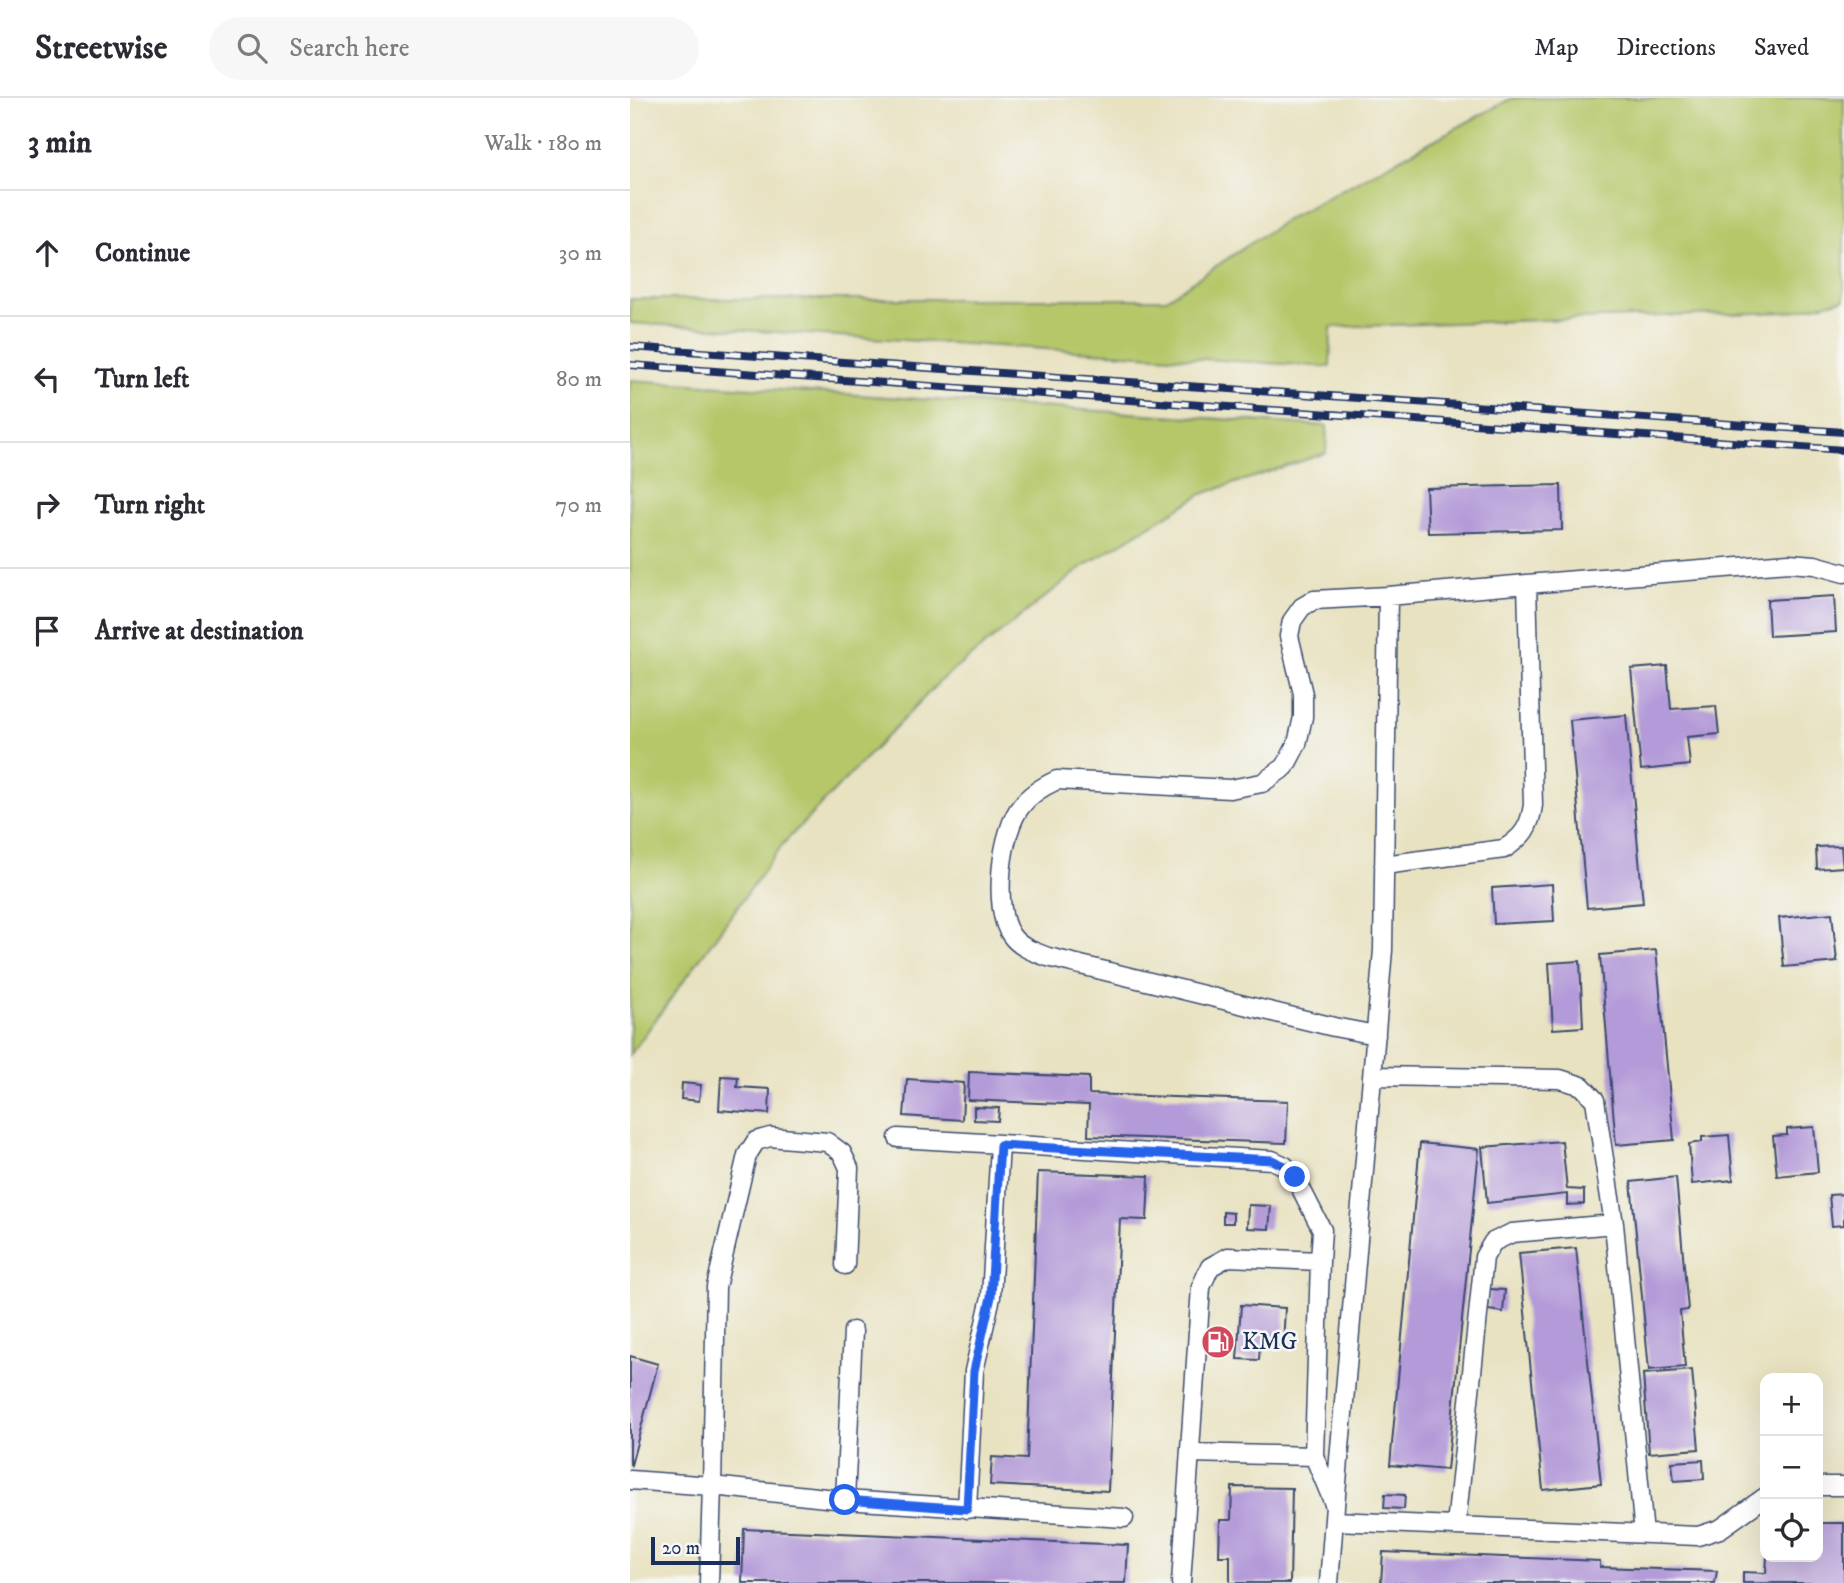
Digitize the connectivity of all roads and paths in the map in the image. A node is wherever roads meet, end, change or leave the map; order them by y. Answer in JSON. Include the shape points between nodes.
{"nodes":[{"id":1,"x":1844,"y":573,"type":"edge"},
{"id":2,"x":1527,"y":584,"type":"junction"},
{"id":3,"x":1388,"y":596,"type":"junction"},
{"id":4,"x":1384,"y":865,"type":"junction"},
{"id":5,"x":1376,"y":1035,"type":"junction"},
{"id":6,"x":1372,"y":1076,"type":"junction"},
{"id":7,"x":898,"y":1138,"type":"dead end"},
{"id":8,"x":1000,"y":1145,"type":"junction"},
{"id":9,"x":1614,"y":1224,"type":"junction"},
{"id":10,"x":1320,"y":1261,"type":"junction"},
{"id":11,"x":845,"y":1265,"type":"dead end"},
{"id":12,"x":853,"y":1331,"type":"dead end"},
{"id":13,"x":1190,"y":1453,"type":"junction"},
{"id":14,"x":1314,"y":1456,"type":"junction"},
{"id":15,"x":630,"y":1480,"type":"edge"},
{"id":16,"x":712,"y":1486,"type":"junction"},
{"id":17,"x":1823,"y":1486,"type":"edge"},
{"id":18,"x":1844,"y":1486,"type":"edge"},
{"id":19,"x":1762,"y":1499,"type":"edge"},
{"id":20,"x":845,"y":1500,"type":"junction"},
{"id":21,"x":967,"y":1509,"type":"junction"},
{"id":22,"x":1334,"y":1513,"type":"junction"},
{"id":23,"x":1124,"y":1518,"type":"dead end"},
{"id":24,"x":1456,"y":1526,"type":"junction"},
{"id":25,"x":1644,"y":1534,"type":"junction"},
{"id":26,"x":709,"y":1583,"type":"edge"},
{"id":27,"x":1181,"y":1583,"type":"edge"},
{"id":28,"x":1329,"y":1583,"type":"edge"}],
"edges":[{"from":1,"to":2,"type":"lane","via":[[1789,563]]},
{"from":2,"to":3,"type":"lane"},
{"from":2,"to":4,"type":"lane","via":[[1530,824],[1520,839],[1504,849]]},
{"from":3,"to":4,"type":"lane"},
{"from":3,"to":5,"type":"lane","via":[[1314,600],[1292,621],[1289,635],[1303,694],[1303,717],[1297,744],[1285,767],[1262,783],[1230,789],[1057,780],[1040,788],[1021,806],[1005,835],[1001,906],[1010,935],[1027,950]]},
{"from":4,"to":5,"type":"lane"},
{"from":5,"to":6,"type":"lane"},
{"from":6,"to":9,"type":"lane","via":[[1560,1079],[1582,1086],[1595,1100]]},
{"from":6,"to":22,"type":"lane"},
{"from":7,"to":8,"type":"lane"},
{"from":8,"to":10,"type":"lane","via":[[1272,1160],[1295,1177],[1322,1230]]},
{"from":8,"to":21,"type":"lane","via":[[991,1297],[974,1371]]},
{"from":9,"to":24,"type":"lane","via":[[1512,1233],[1493,1241],[1484,1257]]},
{"from":9,"to":25,"type":"lane"},
{"from":10,"to":13,"type":"lane","via":[[1228,1257],[1209,1267],[1201,1287]]},
{"from":10,"to":14,"type":"lane"},
{"from":11,"to":16,"type":"lane","via":[[849,1168],[842,1153],[827,1142],[770,1137],[757,1141],[747,1155],[716,1287]]},
{"from":12,"to":20,"type":"lane"},
{"from":13,"to":14,"type":"lane"},
{"from":13,"to":27,"type":"lane"},
{"from":14,"to":22,"type":"lane"},
{"from":15,"to":16,"type":"lane"},
{"from":16,"to":20,"type":"lane"},
{"from":16,"to":26,"type":"lane"},
{"from":17,"to":18,"type":"lane"},
{"from":19,"to":25,"type":"lane","via":[[1720,1529],[1698,1536]]},
{"from":20,"to":21,"type":"lane"},
{"from":21,"to":23,"type":"lane"},
{"from":22,"to":24,"type":"lane"},
{"from":22,"to":28,"type":"lane"},
{"from":24,"to":25,"type":"lane"}]}
